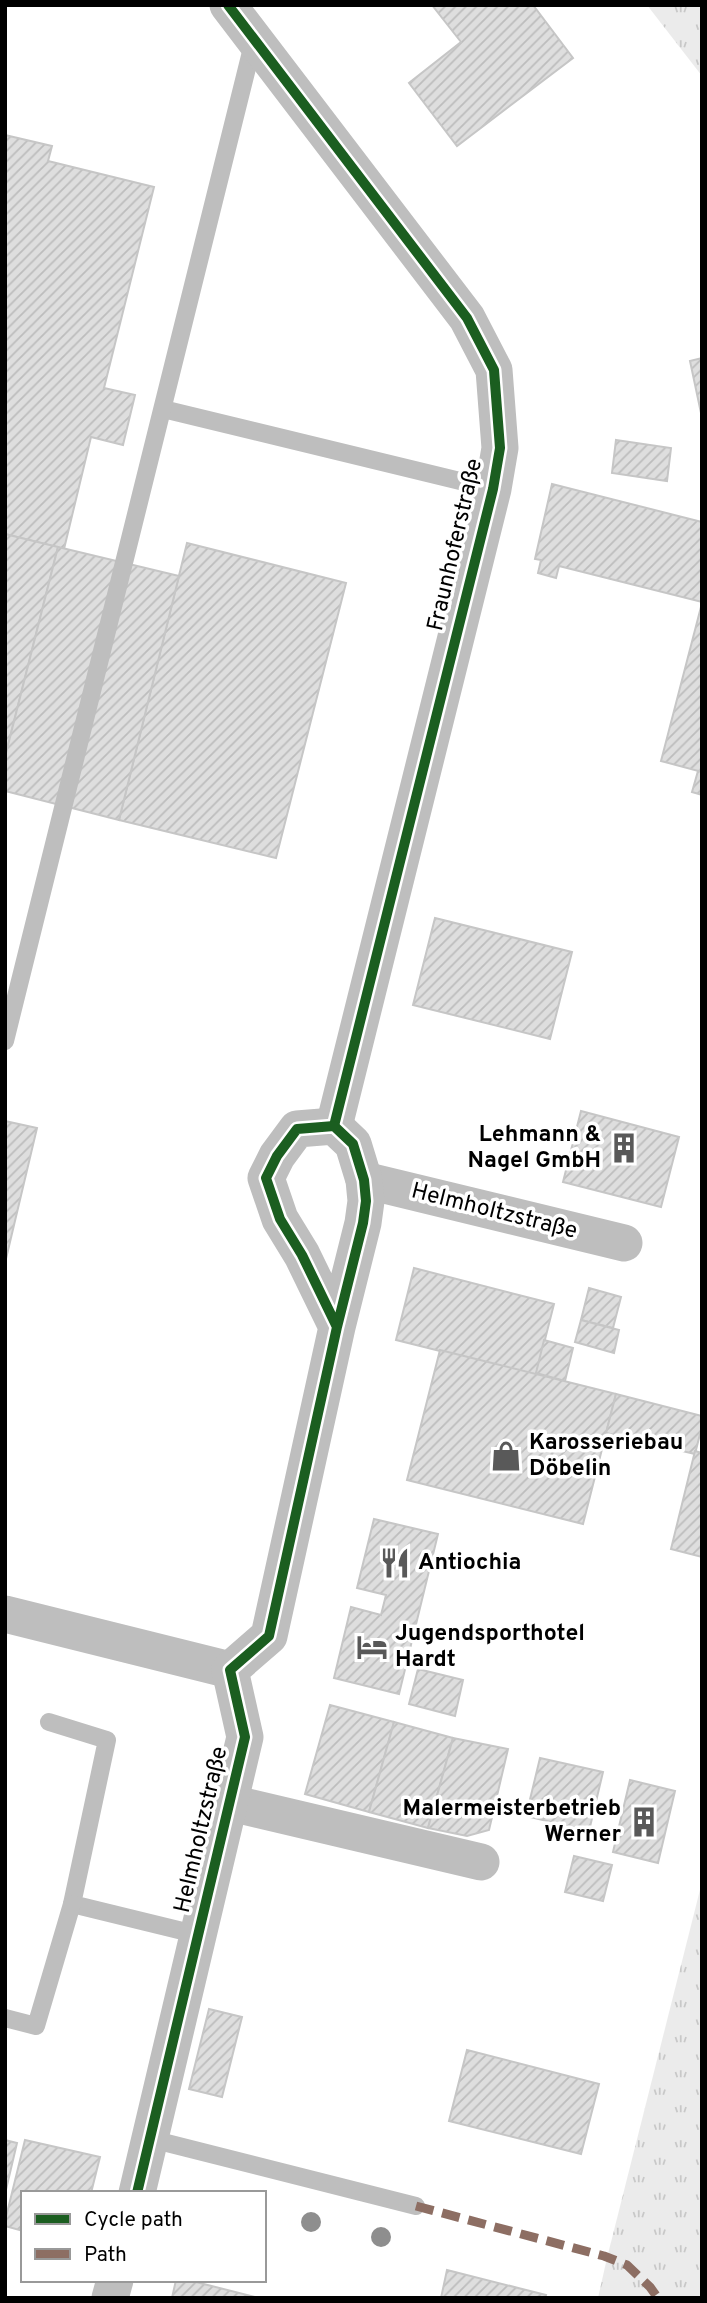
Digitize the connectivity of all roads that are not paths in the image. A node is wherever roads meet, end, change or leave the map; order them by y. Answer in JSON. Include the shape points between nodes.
{"nodes":[{"id":1,"x":228,"y":5,"type":"edge"},
{"id":2,"x":254,"y":40,"type":"junction"},
{"id":3,"x":163,"y":409,"type":"junction"},
{"id":4,"x":493,"y":489,"type":"junction"},
{"id":5,"x":5,"y":1041,"type":"edge"},
{"id":6,"x":334,"y":1126,"type":"junction"},
{"id":7,"x":364,"y":1180,"type":"junction"},
{"id":8,"x":624,"y":1243,"type":"dead end"},
{"id":9,"x":337,"y":1327,"type":"junction"},
{"id":10,"x":5,"y":1614,"type":"edge"},
{"id":11,"x":230,"y":1670,"type":"junction"},
{"id":12,"x":49,"y":1722,"type":"dead end"},
{"id":13,"x":230,"y":1803,"type":"junction"},
{"id":14,"x":481,"y":1862,"type":"dead end"},
{"id":15,"x":72,"y":1904,"type":"junction"},
{"id":16,"x":199,"y":1935,"type":"junction"},
{"id":17,"x":5,"y":2018,"type":"edge"},
{"id":18,"x":151,"y":2139,"type":"junction"},
{"id":19,"x":138,"y":2191,"type":"edge"},
{"id":20,"x":416,"y":2206,"type":"dead end"}],
"edges":[{"from":1,"to":2,"type":"street","name":"Fraunhoferstraße"},
{"from":2,"to":3,"type":"lane"},
{"from":2,"to":4,"type":"street","name":"Fraunhoferstraße","via":[[467,318],[494,369],[500,448]]},
{"from":3,"to":4,"type":"lane"},
{"from":3,"to":5,"type":"lane"},
{"from":4,"to":6,"type":"street","name":"Fraunhoferstraße"},
{"from":6,"to":7,"type":"street","via":[[353,1144]]},
{"from":6,"to":9,"type":"street","via":[[297,1129],[266,1178],[280,1219]]},
{"from":7,"to":8,"type":"street","name":"Helmholtzstraße"},
{"from":7,"to":9,"type":"street","via":[[363,1223]]},
{"from":9,"to":11,"type":"street","via":[[269,1636]]},
{"from":10,"to":11,"type":"street"},
{"from":11,"to":13,"type":"street","name":"Helmholtzstraße","via":[[245,1737]]},
{"from":12,"to":15,"type":"lane","via":[[107,1740]]},
{"from":13,"to":14,"type":"street","name":"Helmholtzstraße"},
{"from":13,"to":16,"type":"street","name":"Helmholtzstraße"},
{"from":15,"to":16,"type":"lane"},
{"from":15,"to":17,"type":"lane","via":[[36,2025]]},
{"from":16,"to":18,"type":"street","name":"Helmholtzstraße"},
{"from":18,"to":19,"type":"street","name":"Helmholtzstraße"},
{"from":18,"to":20,"type":"lane"}]}
